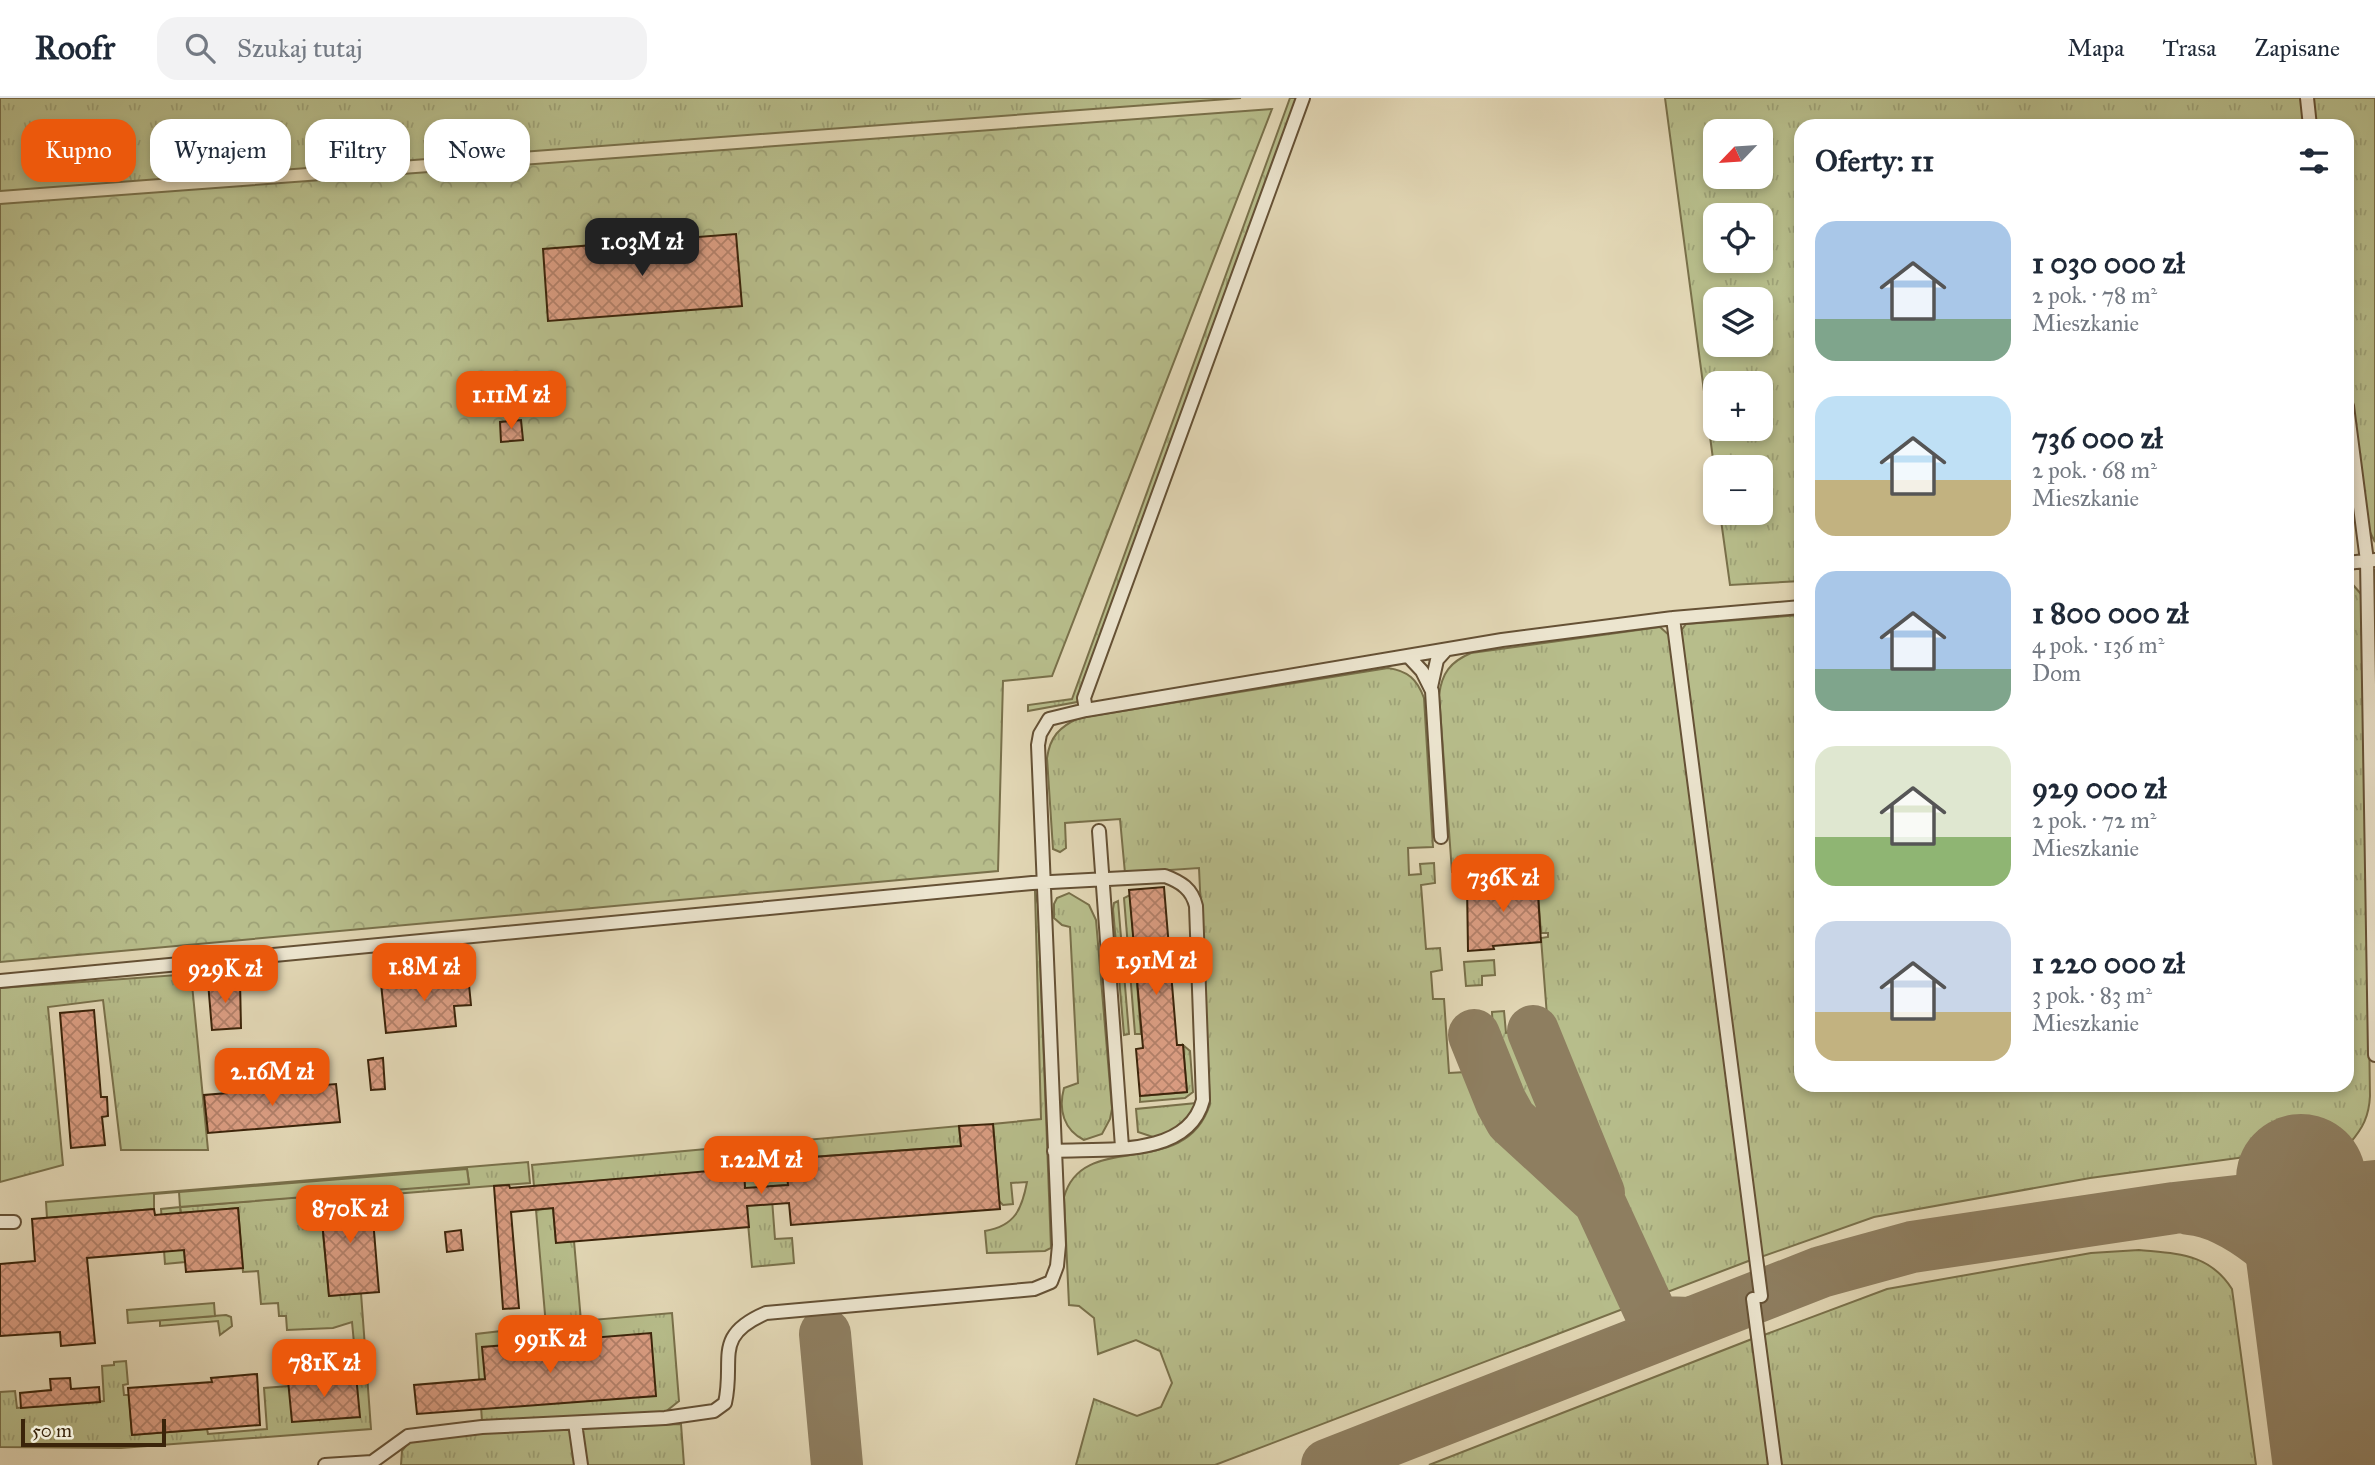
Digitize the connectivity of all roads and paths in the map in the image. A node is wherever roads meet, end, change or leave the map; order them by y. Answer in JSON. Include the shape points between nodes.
{"nodes":[{"id":1,"x":1303,"y":98,"type":"edge"},
{"id":2,"x":2306,"y":98,"type":"edge"},
{"id":3,"x":2309,"y":119,"type":"edge"},
{"id":4,"x":2354,"y":451,"type":"edge"},
{"id":5,"x":2371,"y":561,"type":"edge"},
{"id":6,"x":1794,"y":608,"type":"edge"},
{"id":7,"x":1672,"y":618,"type":"junction"},
{"id":8,"x":1446,"y":650,"type":"junction"},
{"id":9,"x":1408,"y":656,"type":"junction"},
{"id":10,"x":1432,"y":691,"type":"junction"},
{"id":11,"x":1086,"y":710,"type":"junction"},
{"id":12,"x":1099,"y":831,"type":"dead end"},
{"id":13,"x":1441,"y":836,"type":"dead end"},
{"id":14,"x":1102,"y":879,"type":"junction"},
{"id":15,"x":1044,"y":883,"type":"junction"},
{"id":16,"x":0,"y":981,"type":"edge"},
{"id":17,"x":2375,"y":1055,"type":"edge"},
{"id":18,"x":1122,"y":1147,"type":"junction"},
{"id":19,"x":1054,"y":1151,"type":"junction"},
{"id":20,"x":0,"y":1222,"type":"edge"},
{"id":21,"x":14,"y":1222,"type":"dead end"},
{"id":22,"x":575,"y":1423,"type":"junction"},
{"id":23,"x":372,"y":1463,"type":"edge"},
{"id":24,"x":325,"y":1465,"type":"edge"},
{"id":25,"x":581,"y":1465,"type":"edge"},
{"id":26,"x":1775,"y":1465,"type":"edge"}],
"edges":[{"from":1,"to":11,"type":"lane","via":[[1084,698]]},
{"from":2,"to":3,"type":"lane"},
{"from":4,"to":5,"type":"lane"},
{"from":5,"to":17,"type":"lane"},
{"from":6,"to":7,"type":"lane"},
{"from":7,"to":8,"type":"lane"},
{"from":7,"to":26,"type":"lane"},
{"from":8,"to":9,"type":"lane"},
{"from":8,"to":10,"type":"lane","via":[[1433,671]]},
{"from":9,"to":10,"type":"lane"},
{"from":9,"to":11,"type":"lane"},
{"from":10,"to":13,"type":"lane"},
{"from":11,"to":15,"type":"lane","via":[[1049,719],[1040,734]]},
{"from":12,"to":14,"type":"lane"},
{"from":14,"to":15,"type":"lane"},
{"from":14,"to":18,"type":"lane"},
{"from":14,"to":18,"type":"lane","via":[[1165,876],[1186,887],[1196,906],[1201,1111],[1191,1127],[1170,1139]]},
{"from":15,"to":16,"type":"lane"},
{"from":15,"to":19,"type":"lane"},
{"from":18,"to":19,"type":"lane"},
{"from":19,"to":22,"type":"lane","via":[[1058,1257],[1054,1276],[1043,1287],[766,1313],[740,1328],[729,1343],[728,1391],[720,1408],[665,1418]]},
{"from":20,"to":21,"type":"lane"},
{"from":22,"to":23,"type":"lane","via":[[408,1436]]},
{"from":22,"to":25,"type":"lane"},
{"from":23,"to":24,"type":"lane"}]}
